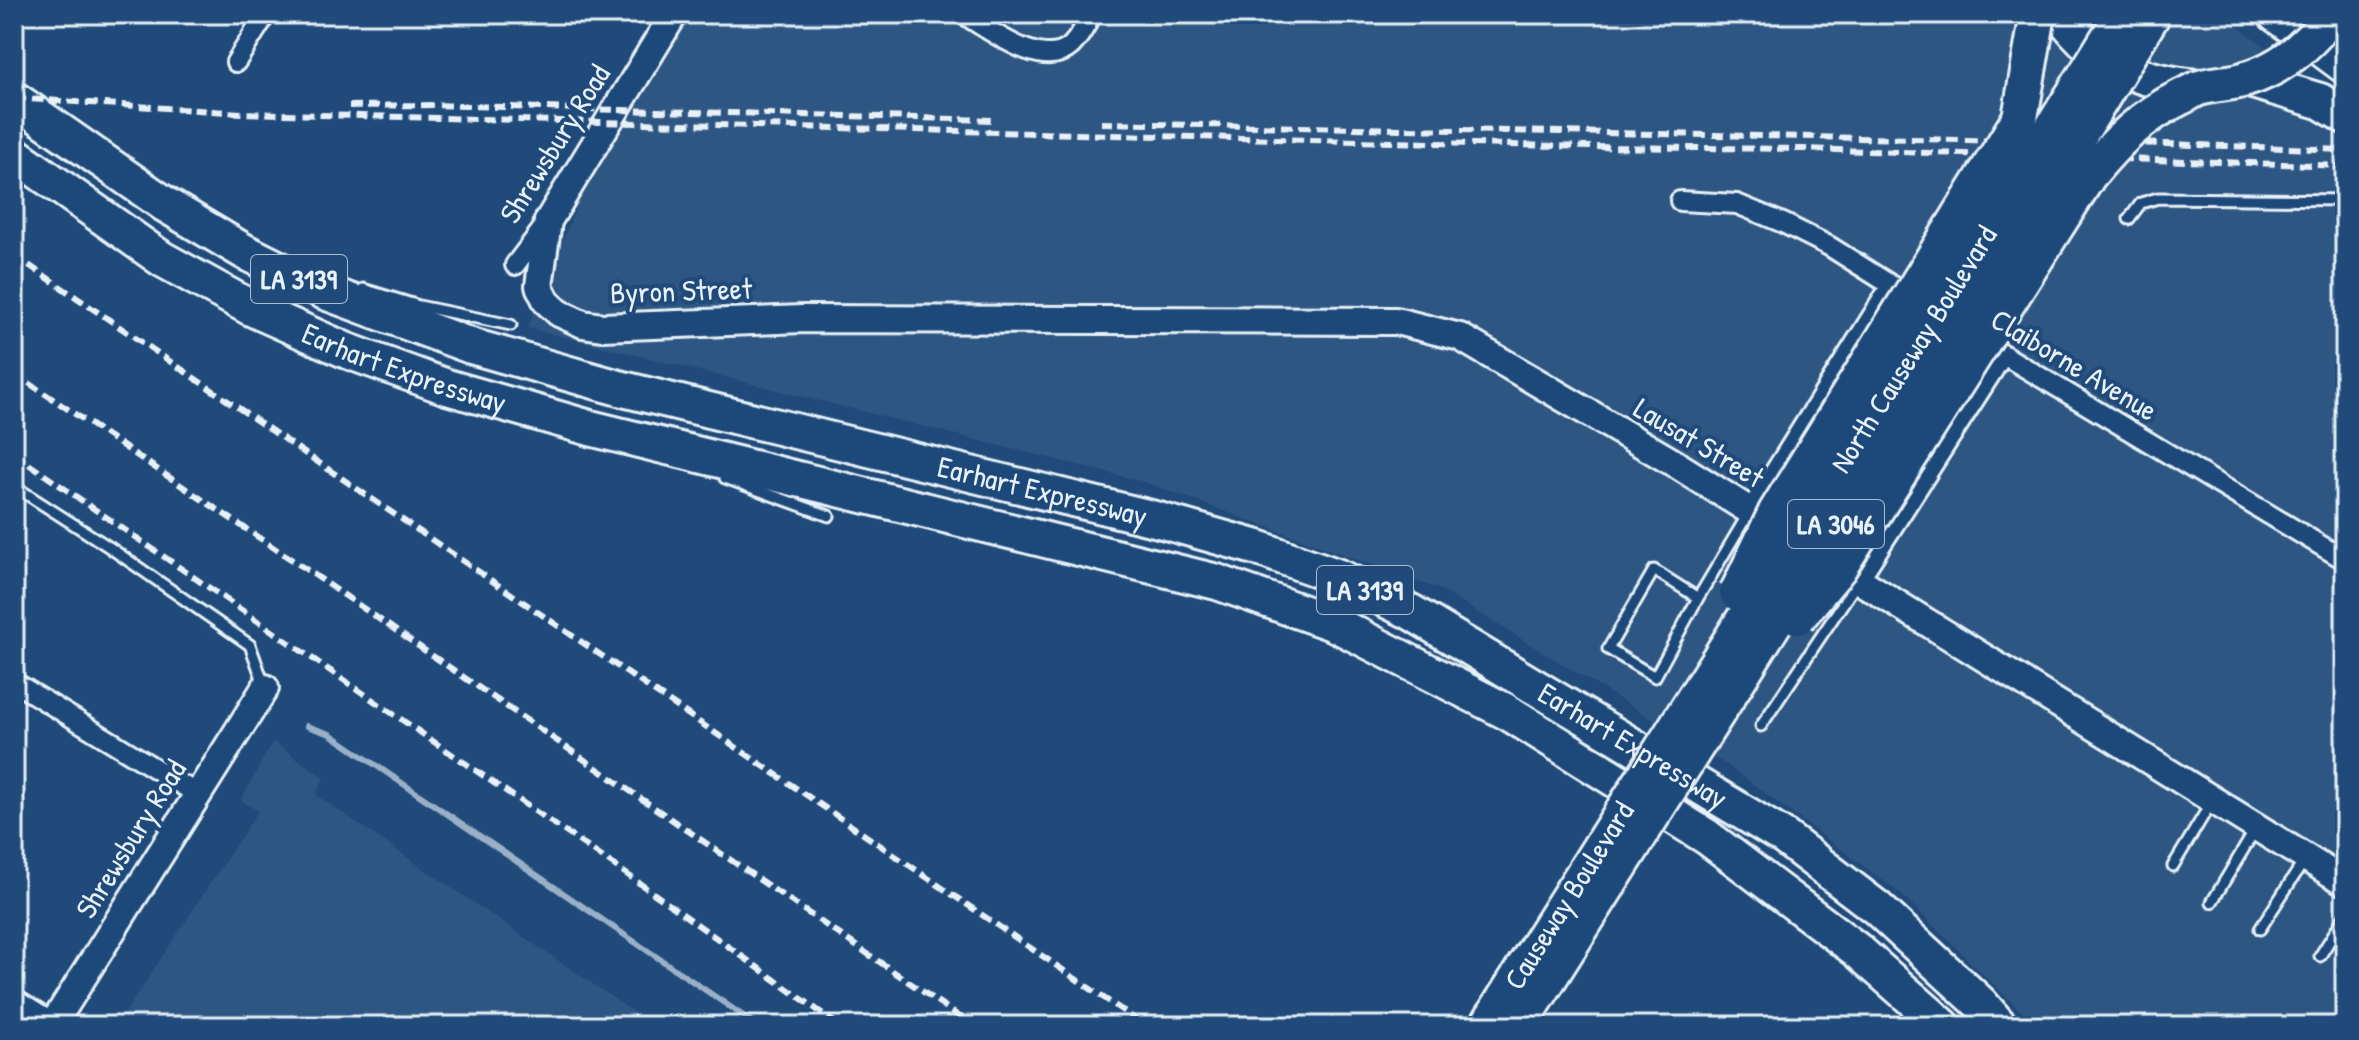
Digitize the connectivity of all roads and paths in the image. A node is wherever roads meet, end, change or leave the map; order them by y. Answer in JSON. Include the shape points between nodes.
{"nodes":[{"id":1,"x":266,"y":14,"type":"edge"},
{"id":2,"x":674,"y":14,"type":"edge"},
{"id":3,"x":963,"y":14,"type":"edge"},
{"id":4,"x":1092,"y":14,"type":"edge"},
{"id":5,"x":2038,"y":14,"type":"edge"},
{"id":6,"x":2061,"y":14,"type":"edge"},
{"id":7,"x":2123,"y":14,"type":"edge"},
{"id":8,"x":2153,"y":14,"type":"edge"},
{"id":9,"x":2275,"y":14,"type":"edge"},
{"id":10,"x":2332,"y":14,"type":"edge"},
{"id":11,"x":236,"y":62,"type":"dead end"},
{"id":12,"x":2345,"y":66,"type":"edge"},
{"id":13,"x":2246,"y":79,"type":"junction"},
{"id":14,"x":2202,"y":87,"type":"junction"},
{"id":15,"x":14,"y":99,"type":"edge"},
{"id":16,"x":2345,"y":116,"type":"edge"},
{"id":17,"x":14,"y":154,"type":"edge"},
{"id":18,"x":2345,"y":200,"type":"edge"},
{"id":19,"x":1680,"y":201,"type":"dead end"},
{"id":20,"x":2129,"y":219,"type":"dead end"},
{"id":21,"x":548,"y":221,"type":"junction"},
{"id":22,"x":245,"y":252,"type":"junction"},
{"id":23,"x":515,"y":265,"type":"dead end"},
{"id":24,"x":303,"y":270,"type":"dead end"},
{"id":25,"x":347,"y":283,"type":"dead end"},
{"id":26,"x":1891,"y":286,"type":"junction"},
{"id":27,"x":1984,"y":292,"type":"joint"},
{"id":28,"x":1037,"y":320,"type":"joint"},
{"id":29,"x":511,"y":325,"type":"dead end"},
{"id":30,"x":2003,"y":355,"type":"junction"},
{"id":31,"x":590,"y":428,"type":"junction"},
{"id":32,"x":680,"y":461,"type":"dead end"},
{"id":33,"x":710,"y":472,"type":"dead end"},
{"id":34,"x":14,"y":486,"type":"edge"},
{"id":35,"x":1750,"y":511,"type":"junction"},
{"id":36,"x":829,"y":516,"type":"dead end"},
{"id":37,"x":2345,"y":560,"type":"edge"},
{"id":38,"x":1858,"y":581,"type":"junction"},
{"id":39,"x":1698,"y":598,"type":"junction"},
{"id":40,"x":14,"y":682,"type":"edge"},
{"id":41,"x":265,"y":688,"type":"joint"},
{"id":42,"x":1676,"y":724,"type":"junction"},
{"id":43,"x":1761,"y":726,"type":"dead end"},
{"id":44,"x":1689,"y":755,"type":"junction"},
{"id":45,"x":197,"y":794,"type":"junction"},
{"id":46,"x":2213,"y":800,"type":"junction"},
{"id":47,"x":2256,"y":827,"type":"junction"},
{"id":48,"x":2306,"y":858,"type":"junction"},
{"id":49,"x":2173,"y":866,"type":"dead end"},
{"id":50,"x":2345,"y":882,"type":"edge"},
{"id":51,"x":2212,"y":902,"type":"dead end"},
{"id":52,"x":2345,"y":916,"type":"edge"},
{"id":53,"x":2260,"y":929,"type":"dead end"},
{"id":54,"x":2320,"y":956,"type":"dead end"},
{"id":55,"x":14,"y":999,"type":"edge"},
{"id":56,"x":53,"y":1025,"type":"edge"},
{"id":57,"x":1487,"y":1026,"type":"edge"},
{"id":58,"x":1519,"y":1026,"type":"edge"},
{"id":59,"x":1943,"y":1026,"type":"edge"},
{"id":60,"x":2000,"y":1026,"type":"edge"}],
"edges":[{"from":1,"to":11,"type":"street"},
{"from":2,"to":21,"type":"street","name":"Shrewsbury Road"},
{"from":3,"to":4,"type":"street","via":[[1038,54],[1057,54],[1069,47]]},
{"from":5,"to":42,"type":"highway","bridge":true,"via":[[2020,118],[1776,512]]},
{"from":6,"to":14,"type":"highway","bridge":true,"via":[[2104,58],[2134,74]]},
{"from":7,"to":42,"type":"highway","name":"North Causeway Boulevard","bridge":true},
{"from":8,"to":27,"type":"highway","name":"North Causeway Boulevard","number":"LA 3046","bridge":true},
{"from":9,"to":12,"type":"highway"},
{"from":10,"to":13,"type":"highway","bridge":true,"via":[[2288,59]]},
{"from":13,"to":14,"type":"highway","bridge":true},
{"from":13,"to":16,"type":"highway","via":[[2320,101]]},
{"from":14,"to":44,"type":"highway","bridge":true,"via":[[2131,127],[2089,175],[1839,568]]},
{"from":15,"to":22,"type":"highway","name":"Earhart Expressway","number":"LA 3139","via":[[166,205]]},
{"from":17,"to":31,"type":"highway","name":"Earhart Expressway","number":"LA 3139","via":[[162,259],[251,308],[447,387]]},
{"from":18,"to":20,"type":"lane","via":[[2158,198],[2141,203]]},
{"from":19,"to":26,"type":"street","name":"Claiborne Avenue","via":[[1737,204],[1829,246]]},
{"from":21,"to":23,"type":"street","name":"Shrewsbury Road"},
{"from":21,"to":28,"type":"street","name":"Byron Street","via":[[539,286],[559,313],[583,324]]},
{"from":22,"to":24,"type":"lane"},
{"from":22,"to":60,"type":"highway","name":"Earhart Expressway","number":"LA 3139","via":[[325,292],[471,346],[619,388],[1159,520],[1339,577],[1411,612],[1784,837],[1877,908]]},
{"from":25,"to":29,"type":"lane","via":[[419,306]]},
{"from":26,"to":30,"type":"street","name":"Claiborne Avenue"},
{"from":26,"to":35,"type":"street"},
{"from":27,"to":44,"type":"highway","name":"Causeway Boulevard","number":"LA 3046","bridge":true},
{"from":28,"to":35,"type":"street","name":"Lausat Street","via":[[1396,321],[1460,337]]},
{"from":30,"to":37,"type":"street","name":"Claiborne Avenue"},
{"from":30,"to":38,"type":"street"},
{"from":31,"to":32,"type":"lane"},
{"from":31,"to":59,"type":"highway","name":"Earhart Expressway","number":"LA 3139","via":[[1217,582],[1335,624],[1509,713],[1707,837],[1857,950]]},
{"from":33,"to":36,"type":"lane"},
{"from":34,"to":41,"type":"lane","via":[[250,645]]},
{"from":35,"to":38,"type":"street","name":"Lausat Street"},
{"from":35,"to":39,"type":"lane"},
{"from":38,"to":43,"type":"lane"},
{"from":38,"to":46,"type":"street","name":"Lausat Street"},
{"from":39,"to":39,"type":"lane","via":[[1654,570],[1608,649],[1655,677]]},
{"from":40,"to":45,"type":"street"},
{"from":41,"to":45,"type":"street","name":"Shrewsbury Road"},
{"from":42,"to":57,"type":"highway","name":"Causeway Boulevard","bridge":true},
{"from":44,"to":58,"type":"highway","name":"Causeway Boulevard","number":"LA 3046","bridge":true},
{"from":45,"to":56,"type":"street","name":"Shrewsbury Road"},
{"from":46,"to":47,"type":"street","name":"Lausat Street"},
{"from":46,"to":49,"type":"lane"},
{"from":47,"to":48,"type":"street","name":"Lausat Street"},
{"from":47,"to":51,"type":"lane"},
{"from":48,"to":50,"type":"street","name":"Lausat Street"},
{"from":48,"to":53,"type":"lane"},
{"from":52,"to":54,"type":"lane"},
{"from":55,"to":56,"type":"street"}]}
